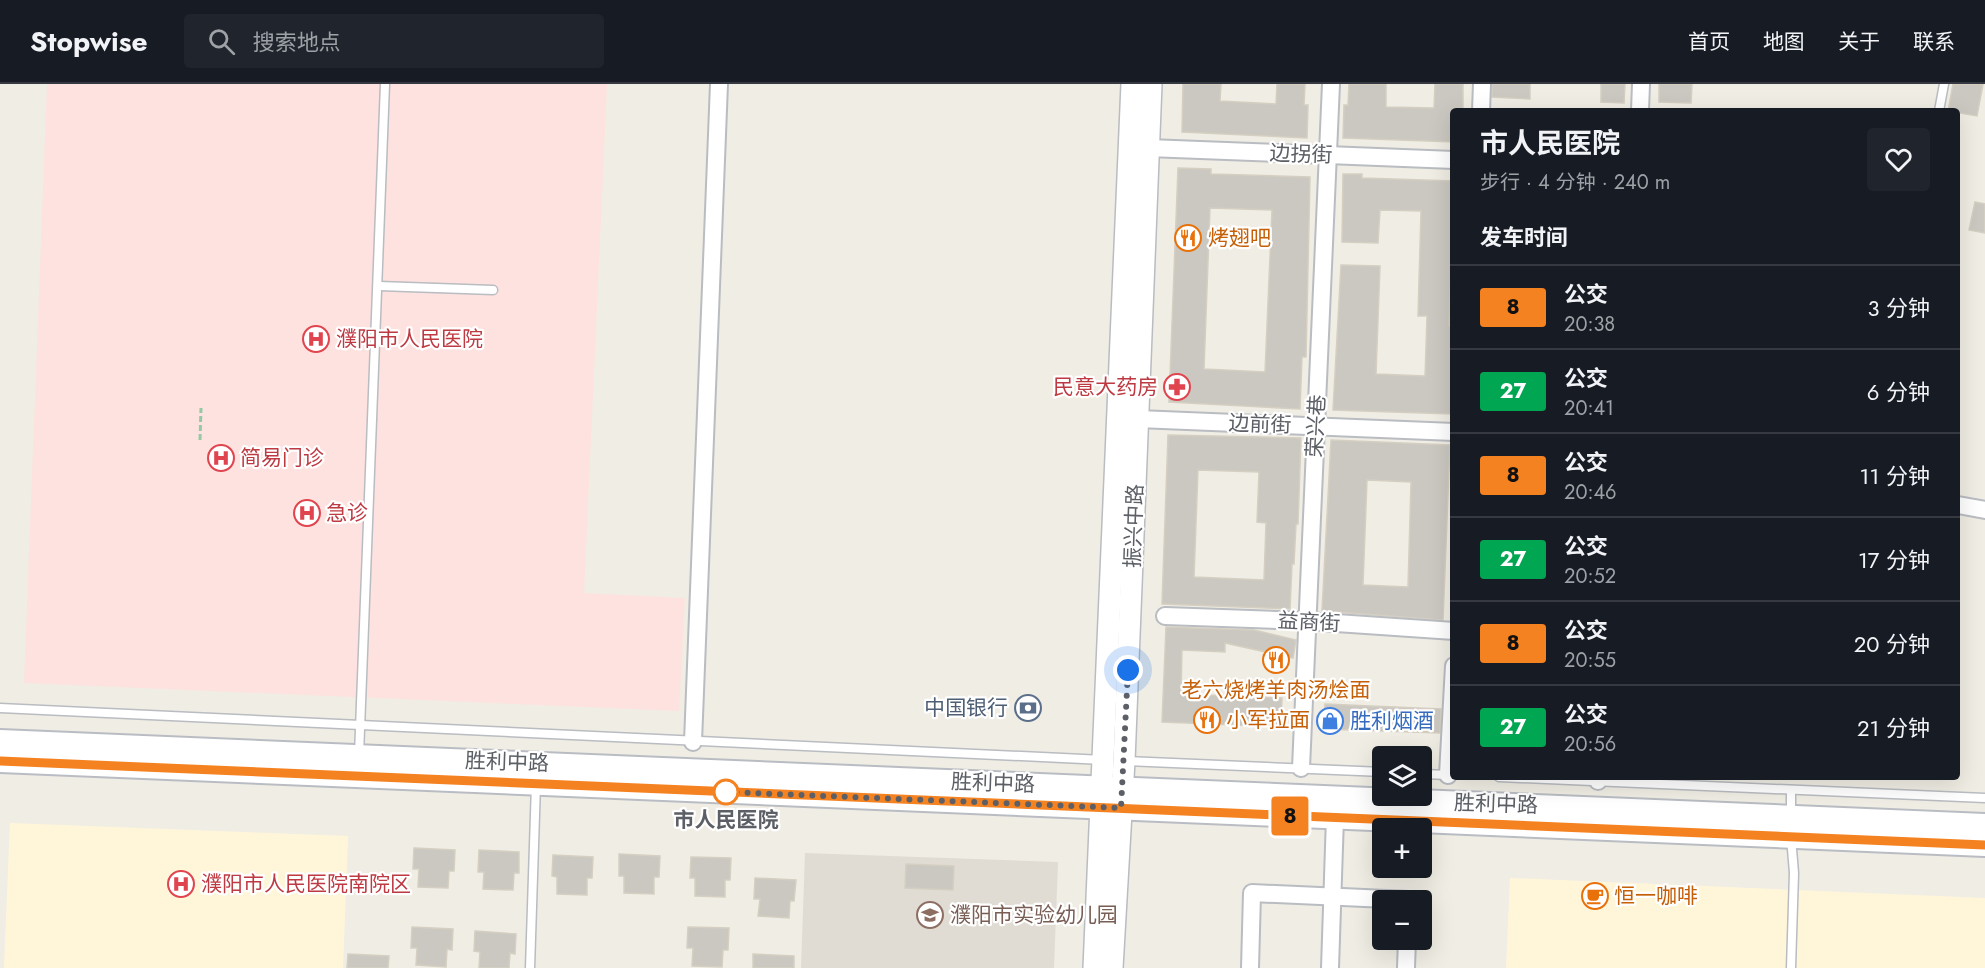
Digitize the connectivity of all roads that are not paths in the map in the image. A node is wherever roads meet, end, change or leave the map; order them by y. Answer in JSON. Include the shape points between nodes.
{"nodes":[{"id":1,"x":385,"y":84,"type":"edge"},
{"id":2,"x":719,"y":84,"type":"edge"},
{"id":3,"x":1132,"y":84,"type":"edge"},
{"id":4,"x":1151,"y":84,"type":"edge"},
{"id":5,"x":1331,"y":84,"type":"edge"},
{"id":6,"x":1482,"y":84,"type":"edge"},
{"id":7,"x":1641,"y":84,"type":"edge"},
{"id":8,"x":1944,"y":84,"type":"edge"},
{"id":9,"x":1480,"y":108,"type":"edge"},
{"id":10,"x":1640,"y":108,"type":"edge"},
{"id":11,"x":1940,"y":108,"type":"edge"},
{"id":12,"x":1148,"y":148,"type":"junction"},
{"id":13,"x":1328,"y":155,"type":"junction"},
{"id":14,"x":1450,"y":160,"type":"edge"},
{"id":15,"x":379,"y":286,"type":"junction"},
{"id":16,"x":493,"y":290,"type":"dead end"},
{"id":17,"x":1138,"y":419,"type":"junction"},
{"id":18,"x":1316,"y":426,"type":"junction"},
{"id":19,"x":1450,"y":432,"type":"edge"},
{"id":20,"x":1960,"y":506,"type":"edge"},
{"id":21,"x":1985,"y":510,"type":"edge"},
{"id":22,"x":1165,"y":616,"type":"dead end"},
{"id":23,"x":1307,"y":621,"type":"junction"},
{"id":24,"x":1450,"y":631,"type":"edge"},
{"id":25,"x":0,"y":708,"type":"edge"},
{"id":26,"x":360,"y":726,"type":"junction"},
{"id":27,"x":0,"y":741,"type":"edge"},
{"id":28,"x":693,"y":742,"type":"junction"},
{"id":29,"x":359,"y":756,"type":"junction"},
{"id":30,"x":1113,"y":760,"type":"junction"},
{"id":31,"x":0,"y":761,"type":"edge"},
{"id":32,"x":1301,"y":768,"type":"junction"},
{"id":33,"x":1372,"y":771,"type":"edge"},
{"id":34,"x":1432,"y":774,"type":"edge"},
{"id":35,"x":1450,"y":775,"type":"edge"},
{"id":36,"x":1616,"y":780,"type":"edge"},
{"id":37,"x":536,"y":784,"type":"junction"},
{"id":38,"x":1791,"y":790,"type":"junction"},
{"id":39,"x":1111,"y":798,"type":"junction"},
{"id":40,"x":1985,"y":798,"type":"edge"},
{"id":41,"x":1335,"y":817,"type":"junction"},
{"id":42,"x":1985,"y":825,"type":"edge"},
{"id":43,"x":1791,"y":827,"type":"junction"},
{"id":44,"x":1985,"y":845,"type":"edge"},
{"id":45,"x":1333,"y":897,"type":"junction"},
{"id":46,"x":1372,"y":899,"type":"edge"},
{"id":47,"x":1407,"y":950,"type":"edge"},
{"id":48,"x":530,"y":968,"type":"edge"},
{"id":49,"x":1094,"y":968,"type":"edge"},
{"id":50,"x":1112,"y":968,"type":"edge"},
{"id":51,"x":1250,"y":968,"type":"edge"},
{"id":52,"x":1330,"y":968,"type":"edge"},
{"id":53,"x":1406,"y":968,"type":"edge"},
{"id":54,"x":1791,"y":968,"type":"edge"}],
"edges":[{"from":1,"to":15,"type":"lane"},
{"from":2,"to":28,"type":"street"},
{"from":3,"to":30,"type":"street","name":"振兴中路"},
{"from":4,"to":12,"type":"street","name":"振兴中路"},
{"from":5,"to":13,"type":"street","name":"荣兴巷"},
{"from":6,"to":9,"type":"street"},
{"from":7,"to":10,"type":"street"},
{"from":8,"to":11,"type":"lane"},
{"from":12,"to":13,"type":"street","name":"边拐街"},
{"from":12,"to":17,"type":"street","name":"振兴中路"},
{"from":13,"to":14,"type":"street","name":"边拐街"},
{"from":13,"to":18,"type":"street","name":"荣兴巷"},
{"from":15,"to":16,"type":"lane"},
{"from":15,"to":26,"type":"lane"},
{"from":17,"to":18,"type":"street","name":"边前街"},
{"from":17,"to":30,"type":"street","name":"振兴中路"},
{"from":18,"to":19,"type":"street","name":"边前街"},
{"from":18,"to":23,"type":"street","name":"荣兴巷"},
{"from":20,"to":21,"type":"street"},
{"from":22,"to":23,"type":"street","name":"益商街"},
{"from":23,"to":24,"type":"street","name":"益商街"},
{"from":23,"to":32,"type":"street","name":"荣兴巷"},
{"from":25,"to":26,"type":"lane"},
{"from":26,"to":28,"type":"lane"},
{"from":26,"to":29,"type":"lane"},
{"from":27,"to":29,"type":"main road","name":"胜利中路"},
{"from":28,"to":30,"type":"lane"},
{"from":29,"to":39,"type":"main road","name":"胜利中路"},
{"from":30,"to":32,"type":"lane"},
{"from":30,"to":39,"type":"street","name":"振兴中路"},
{"from":31,"to":37,"type":"main road","name":"胜利中路"},
{"from":32,"to":33,"type":"lane"},
{"from":34,"to":35,"type":"lane"},
{"from":36,"to":38,"type":"lane"},
{"from":37,"to":39,"type":"main road","name":"胜利中路"},
{"from":37,"to":48,"type":"lane"},
{"from":38,"to":40,"type":"lane"},
{"from":38,"to":43,"type":"lane"},
{"from":39,"to":41,"type":"main road","name":"胜利中路"},
{"from":39,"to":43,"type":"main road","name":"胜利中路"},
{"from":39,"to":49,"type":"street","name":"振兴中路"},
{"from":39,"to":50,"type":"street","name":"振兴中路"},
{"from":41,"to":43,"type":"main road","name":"胜利中路"},
{"from":41,"to":45,"type":"street"},
{"from":42,"to":43,"type":"main road","name":"胜利中路"},
{"from":43,"to":44,"type":"main road","name":"胜利中路"},
{"from":43,"to":54,"type":"lane"},
{"from":45,"to":46,"type":"street"},
{"from":45,"to":51,"type":"street","via":[[1252,893]]},
{"from":45,"to":52,"type":"street"},
{"from":47,"to":53,"type":"street"}]}
